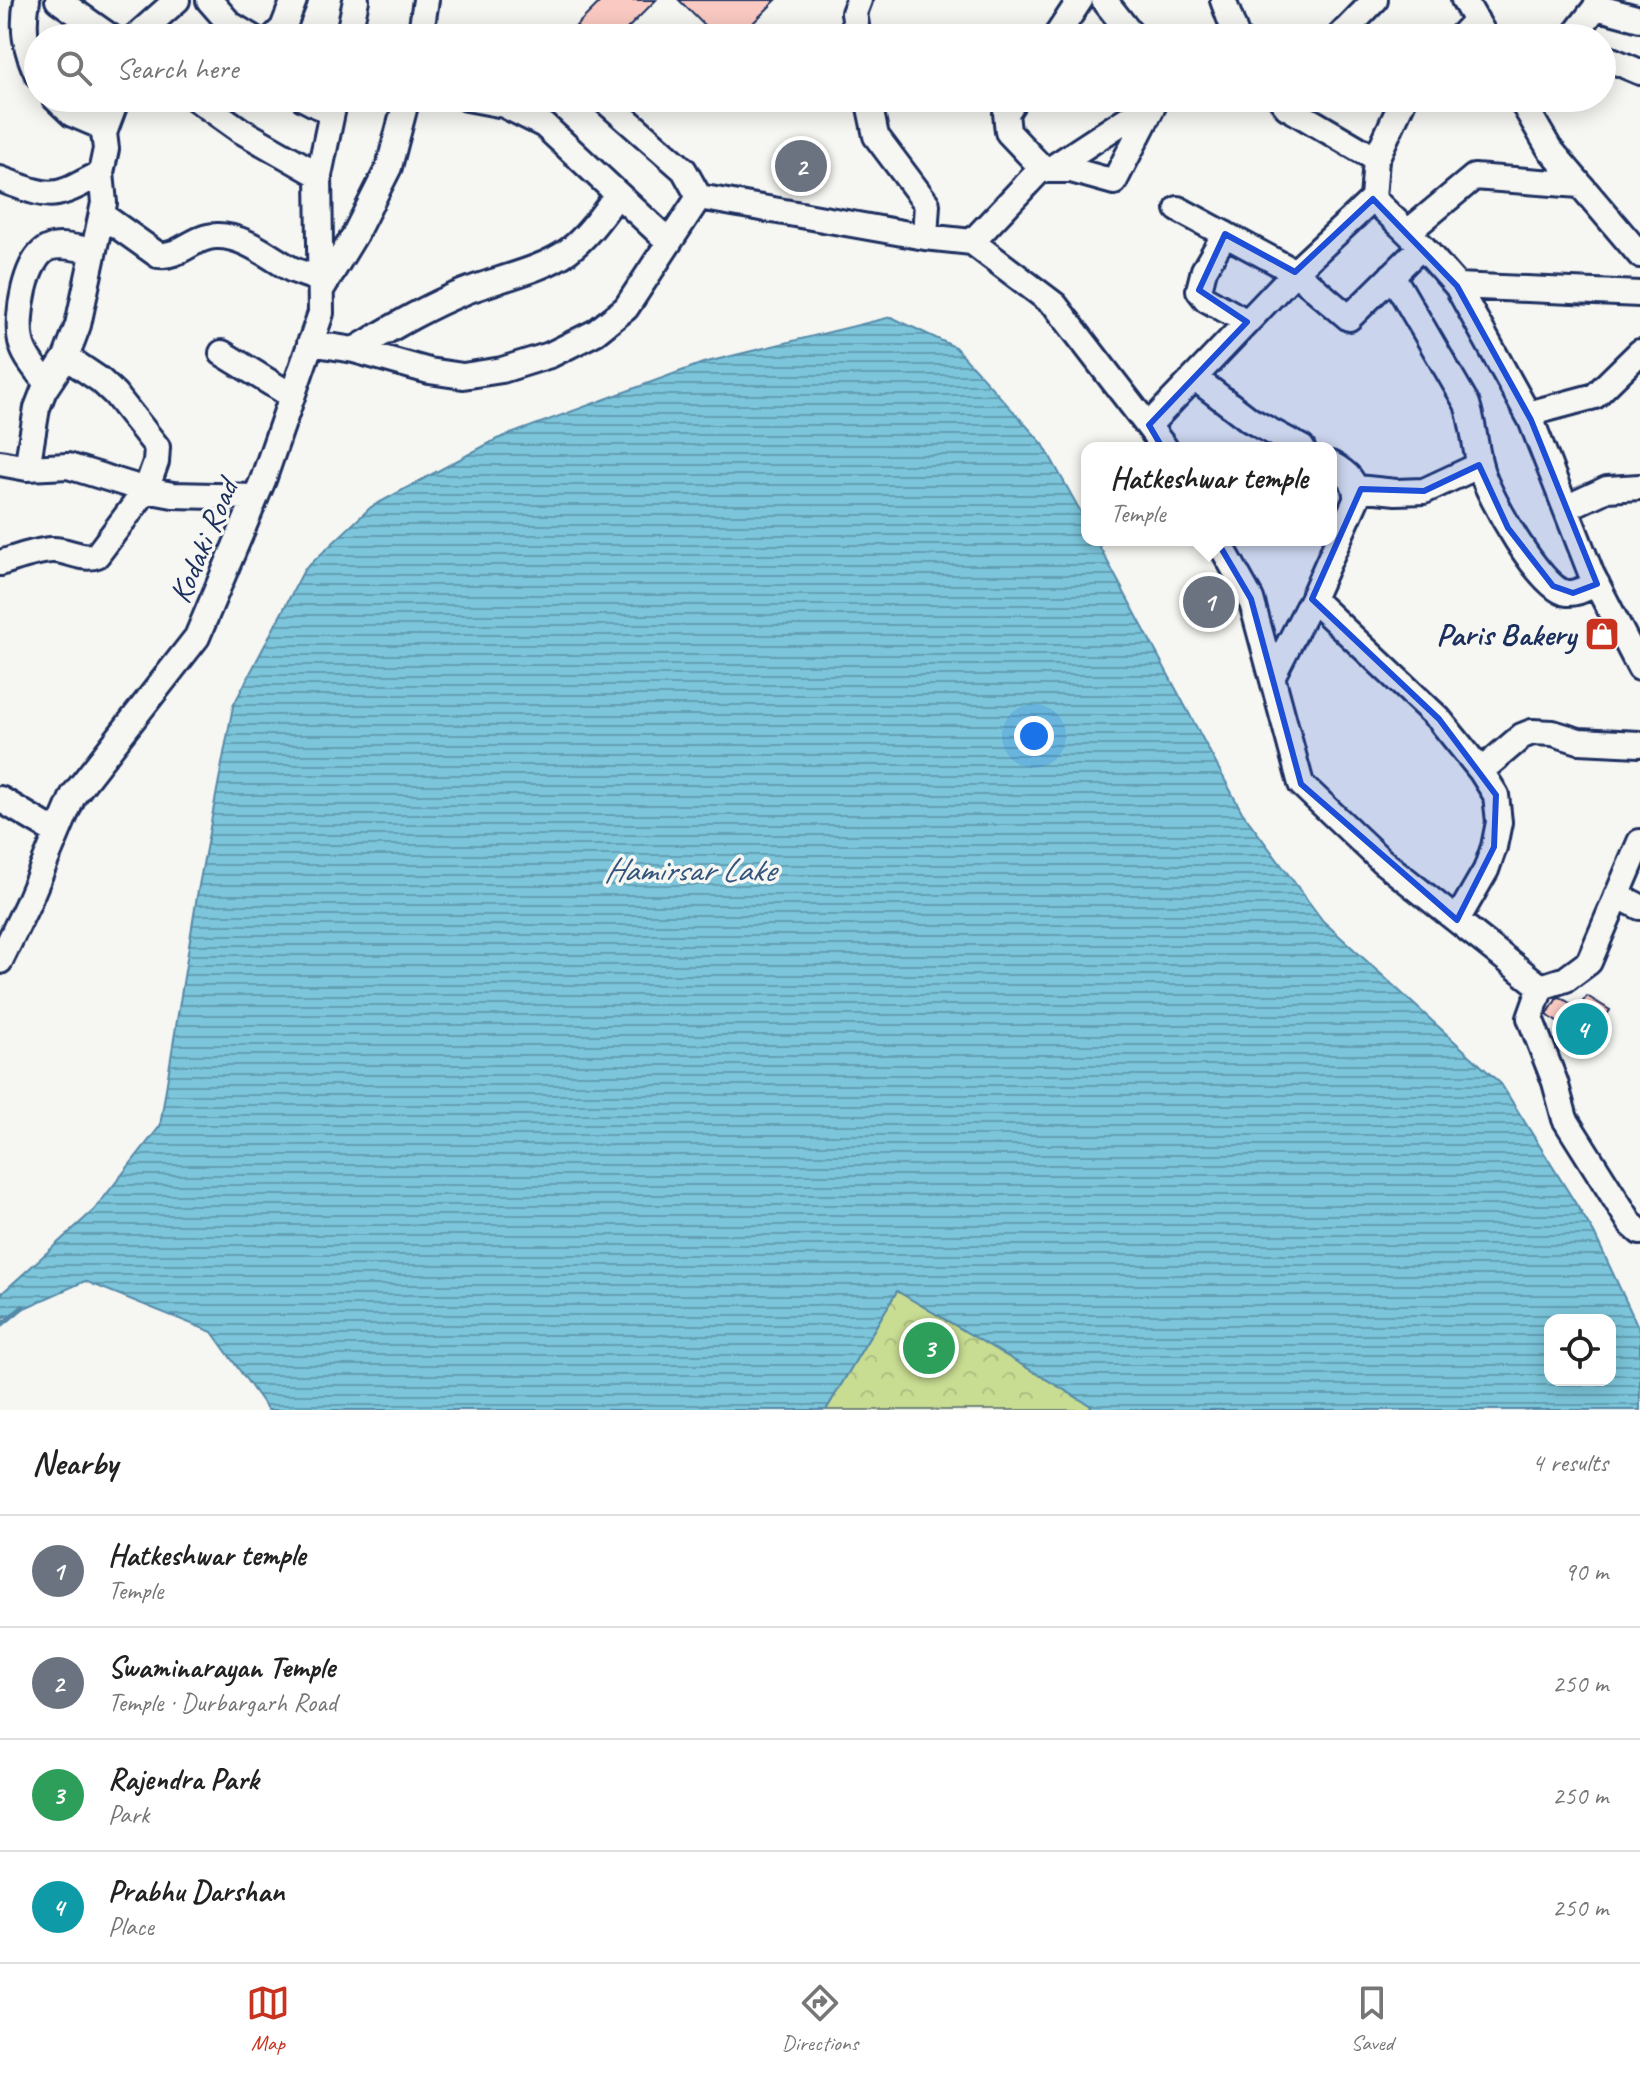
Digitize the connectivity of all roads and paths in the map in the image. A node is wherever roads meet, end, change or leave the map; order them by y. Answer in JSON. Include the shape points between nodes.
{"nodes":[{"id":1,"x":27,"y":0,"type":"edge"},
{"id":2,"x":58,"y":0,"type":"edge"},
{"id":3,"x":177,"y":0,"type":"edge"},
{"id":4,"x":209,"y":0,"type":"edge"},
{"id":5,"x":294,"y":0,"type":"edge"},
{"id":6,"x":356,"y":0,"type":"edge"},
{"id":7,"x":426,"y":0,"type":"edge"},
{"id":8,"x":859,"y":0,"type":"edge"},
{"id":9,"x":1080,"y":0,"type":"edge"},
{"id":10,"x":1104,"y":0,"type":"edge"},
{"id":11,"x":1223,"y":0,"type":"edge"},
{"id":12,"x":1375,"y":0,"type":"edge"},
{"id":13,"x":1640,"y":19,"type":"edge"},
{"id":14,"x":25,"y":24,"type":"edge"},
{"id":15,"x":92,"y":24,"type":"edge"},
{"id":16,"x":150,"y":24,"type":"edge"},
{"id":17,"x":230,"y":24,"type":"edge"},
{"id":18,"x":285,"y":24,"type":"edge"},
{"id":19,"x":351,"y":24,"type":"edge"},
{"id":20,"x":422,"y":24,"type":"edge"},
{"id":21,"x":856,"y":24,"type":"edge"},
{"id":22,"x":1064,"y":24,"type":"edge"},
{"id":23,"x":1123,"y":24,"type":"edge"},
{"id":24,"x":1232,"y":24,"type":"edge"},
{"id":25,"x":1352,"y":24,"type":"edge"},
{"id":26,"x":1583,"y":24,"type":"edge"},
{"id":27,"x":1616,"y":62,"type":"edge"},
{"id":28,"x":1640,"y":72,"type":"edge"},
{"id":29,"x":70,"y":112,"type":"edge"},
{"id":30,"x":112,"y":112,"type":"edge"},
{"id":31,"x":220,"y":112,"type":"edge"},
{"id":32,"x":333,"y":112,"type":"edge"},
{"id":33,"x":403,"y":112,"type":"edge"},
{"id":34,"x":518,"y":112,"type":"edge"},
{"id":35,"x":618,"y":112,"type":"edge"},
{"id":36,"x":871,"y":112,"type":"edge"},
{"id":37,"x":1007,"y":112,"type":"edge"},
{"id":38,"x":1136,"y":112,"type":"edge"},
{"id":39,"x":1150,"y":112,"type":"edge"},
{"id":40,"x":1304,"y":112,"type":"edge"},
{"id":41,"x":1398,"y":112,"type":"edge"},
{"id":42,"x":1528,"y":112,"type":"edge"},
{"id":43,"x":104,"y":133,"type":"junction"},
{"id":44,"x":1376,"y":159,"type":"junction"},
{"id":45,"x":1046,"y":169,"type":"junction"},
{"id":46,"x":101,"y":173,"type":"junction"},
{"id":47,"x":319,"y":175,"type":"junction"},
{"id":48,"x":0,"y":179,"type":"edge"},
{"id":49,"x":1580,"y":185,"type":"junction"},
{"id":50,"x":617,"y":195,"type":"junction"},
{"id":51,"x":699,"y":197,"type":"junction"},
{"id":52,"x":1373,"y":199,"type":"junction"},
{"id":53,"x":1178,"y":209,"type":"dead end"},
{"id":54,"x":102,"y":215,"type":"junction"},
{"id":55,"x":1225,"y":234,"type":"junction"},
{"id":56,"x":925,"y":237,"type":"junction"},
{"id":57,"x":1415,"y":239,"type":"junction"},
{"id":58,"x":669,"y":242,"type":"junction"},
{"id":59,"x":972,"y":242,"type":"junction"},
{"id":60,"x":93,"y":251,"type":"junction"},
{"id":61,"x":1640,"y":255,"type":"edge"},
{"id":62,"x":1295,"y":272,"type":"junction"},
{"id":63,"x":1392,"y":275,"type":"junction"},
{"id":64,"x":320,"y":285,"type":"junction"},
{"id":65,"x":1457,"y":286,"type":"junction"},
{"id":66,"x":1640,"y":294,"type":"edge"},
{"id":67,"x":1247,"y":322,"type":"junction"},
{"id":68,"x":310,"y":343,"type":"junction"},
{"id":69,"x":354,"y":350,"type":"junction"},
{"id":70,"x":1640,"y":352,"type":"edge"},
{"id":71,"x":222,"y":353,"type":"dead end"},
{"id":72,"x":66,"y":357,"type":"junction"},
{"id":73,"x":1195,"y":378,"type":"junction"},
{"id":74,"x":47,"y":384,"type":"junction"},
{"id":75,"x":292,"y":396,"type":"junction"},
{"id":76,"x":1528,"y":414,"type":"junction"},
{"id":77,"x":1149,"y":425,"type":"junction"},
{"id":78,"x":1161,"y":442,"type":"edge"},
{"id":79,"x":1291,"y":442,"type":"edge"},
{"id":80,"x":0,"y":463,"type":"edge"},
{"id":81,"x":1480,"y":465,"type":"junction"},
{"id":82,"x":27,"y":468,"type":"junction"},
{"id":83,"x":1337,"y":468,"type":"edge"},
{"id":84,"x":1640,"y":487,"type":"edge"},
{"id":85,"x":1357,"y":488,"type":"junction"},
{"id":86,"x":146,"y":490,"type":"junction"},
{"id":87,"x":256,"y":497,"type":"junction"},
{"id":88,"x":1566,"y":508,"type":"junction"},
{"id":89,"x":1221,"y":546,"type":"edge"},
{"id":90,"x":1337,"y":546,"type":"edge"},
{"id":91,"x":1337,"y":546,"type":"edge"},
{"id":92,"x":0,"y":563,"type":"edge"},
{"id":93,"x":1597,"y":584,"type":"junction"},
{"id":94,"x":1312,"y":599,"type":"junction"},
{"id":95,"x":1640,"y":668,"type":"edge"},
{"id":96,"x":1272,"y":677,"type":"junction"},
{"id":97,"x":1640,"y":744,"type":"edge"},
{"id":98,"x":1481,"y":771,"type":"junction"},
{"id":99,"x":0,"y":799,"type":"edge"},
{"id":100,"x":57,"y":833,"type":"junction"},
{"id":101,"x":1640,"y":842,"type":"edge"},
{"id":102,"x":1617,"y":895,"type":"junction"},
{"id":103,"x":1640,"y":907,"type":"edge"},
{"id":104,"x":1457,"y":920,"type":"junction"},
{"id":105,"x":0,"y":961,"type":"edge"},
{"id":106,"x":1541,"y":987,"type":"junction"},
{"id":107,"x":1555,"y":1082,"type":"junction"},
{"id":108,"x":1640,"y":1212,"type":"edge"},
{"id":109,"x":1640,"y":1232,"type":"edge"}],
"edges":[{"from":1,"to":14,"type":"street"},
{"from":2,"to":15,"type":"street"},
{"from":3,"to":16,"type":"street"},
{"from":4,"to":17,"type":"street"},
{"from":5,"to":18,"type":"street"},
{"from":6,"to":19,"type":"street"},
{"from":7,"to":20,"type":"street"},
{"from":8,"to":21,"type":"street"},
{"from":9,"to":22,"type":"street"},
{"from":10,"to":23,"type":"street"},
{"from":11,"to":24,"type":"street"},
{"from":12,"to":25,"type":"street"},
{"from":13,"to":26,"type":"street","via":[[1596,7]]},
{"from":27,"to":28,"type":"street"},
{"from":29,"to":43,"type":"street"},
{"from":30,"to":43,"type":"street"},
{"from":31,"to":47,"type":"street","via":[[240,130]]},
{"from":32,"to":47,"type":"street","name":"Kodaki Road"},
{"from":33,"to":64,"type":"street","via":[[389,167],[354,236]]},
{"from":34,"to":50,"type":"street","via":[[544,125]]},
{"from":35,"to":51,"type":"street","via":[[684,170]]},
{"from":36,"to":56,"type":"street","via":[[876,136],[927,204]]},
{"from":37,"to":45,"type":"street","via":[[1008,132]]},
{"from":38,"to":45,"type":"street"},
{"from":39,"to":45,"type":"street","via":[[1114,182]]},
{"from":40,"to":44,"type":"street"},
{"from":41,"to":44,"type":"street"},
{"from":42,"to":49,"type":"street"},
{"from":43,"to":46,"type":"street"},
{"from":44,"to":52,"type":"street"},
{"from":45,"to":59,"type":"street"},
{"from":46,"to":48,"type":"street","via":[[54,195]]},
{"from":46,"to":54,"type":"street"},
{"from":47,"to":64,"type":"street","name":"Kodaki Road"},
{"from":49,"to":57,"type":"street","via":[[1474,177]]},
{"from":49,"to":61,"type":"street"},
{"from":50,"to":58,"type":"street"},
{"from":50,"to":69,"type":"street","via":[[566,253],[462,293]]},
{"from":51,"to":56,"type":"street"},
{"from":51,"to":58,"type":"street"},
{"from":52,"to":57,"type":"street"},
{"from":52,"to":62,"type":"street"},
{"from":53,"to":55,"type":"street"},
{"from":54,"to":60,"type":"street"},
{"from":54,"to":64,"type":"street","via":[[158,255],[168,256],[206,237],[226,236]]},
{"from":55,"to":62,"type":"street"},
{"from":55,"to":67,"type":"street","via":[[1199,290]]},
{"from":56,"to":59,"type":"street"},
{"from":57,"to":63,"type":"street"},
{"from":57,"to":65,"type":"street"},
{"from":58,"to":69,"type":"street","via":[[626,308],[596,332],[550,355],[463,376]]},
{"from":59,"to":77,"type":"street","via":[[1055,305]]},
{"from":60,"to":72,"type":"street"},
{"from":60,"to":74,"type":"street","via":[[48,248],[30,272],[21,303],[21,343]]},
{"from":62,"to":63,"type":"street","via":[[1349,318]]},
{"from":62,"to":67,"type":"street"},
{"from":63,"to":81,"type":"street","via":[[1467,404]]},
{"from":64,"to":68,"type":"street","name":"Kodaki Road","via":[[321,313]]},
{"from":65,"to":66,"type":"street"},
{"from":65,"to":76,"type":"street"},
{"from":67,"to":73,"type":"street"},
{"from":68,"to":69,"type":"street"},
{"from":68,"to":75,"type":"street","name":"Kodaki Road"},
{"from":70,"to":76,"type":"street","via":[[1595,396]]},
{"from":71,"to":75,"type":"street"},
{"from":72,"to":74,"type":"street"},
{"from":72,"to":86,"type":"street","via":[[115,394],[155,441],[158,453]]},
{"from":73,"to":77,"type":"street"},
{"from":73,"to":79,"type":"street","via":[[1250,420]]},
{"from":74,"to":82,"type":"street","via":[[37,408]]},
{"from":75,"to":87,"type":"street","name":"Kodaki Road"},
{"from":76,"to":88,"type":"street"},
{"from":77,"to":78,"type":"street"},
{"from":80,"to":82,"type":"street"},
{"from":81,"to":85,"type":"street","via":[[1424,491]]},
{"from":81,"to":93,"type":"street","via":[[1508,528],[1553,586],[1573,593]]},
{"from":82,"to":86,"type":"street","via":[[68,466]]},
{"from":83,"to":85,"type":"street"},
{"from":84,"to":88,"type":"street","via":[[1607,489]]},
{"from":85,"to":91,"type":"street"},
{"from":86,"to":87,"type":"street"},
{"from":86,"to":92,"type":"street","via":[[97,555],[85,558],[53,550]]},
{"from":87,"to":100,"type":"street","name":"Kodaki Road","via":[[197,637],[73,796]]},
{"from":88,"to":93,"type":"street"},
{"from":89,"to":96,"type":"street","via":[[1251,599]]},
{"from":90,"to":94,"type":"street"},
{"from":93,"to":95,"type":"street"},
{"from":94,"to":96,"type":"street"},
{"from":94,"to":98,"type":"street","via":[[1439,719]]},
{"from":96,"to":104,"type":"street","via":[[1301,784],[1382,861]]},
{"from":97,"to":98,"type":"street","via":[[1532,732]]},
{"from":98,"to":104,"type":"street","via":[[1496,795],[1499,822],[1486,870]]},
{"from":99,"to":100,"type":"street"},
{"from":100,"to":105,"type":"street","name":"Kodaki Road"},
{"from":101,"to":102,"type":"street"},
{"from":102,"to":103,"type":"street"},
{"from":102,"to":106,"type":"street","via":[[1589,962],[1566,979]]},
{"from":104,"to":106,"type":"street"},
{"from":106,"to":107,"type":"street","via":[[1530,1018]]},
{"from":107,"to":108,"type":"street"},
{"from":107,"to":109,"type":"street","via":[[1565,1119]]}]}
